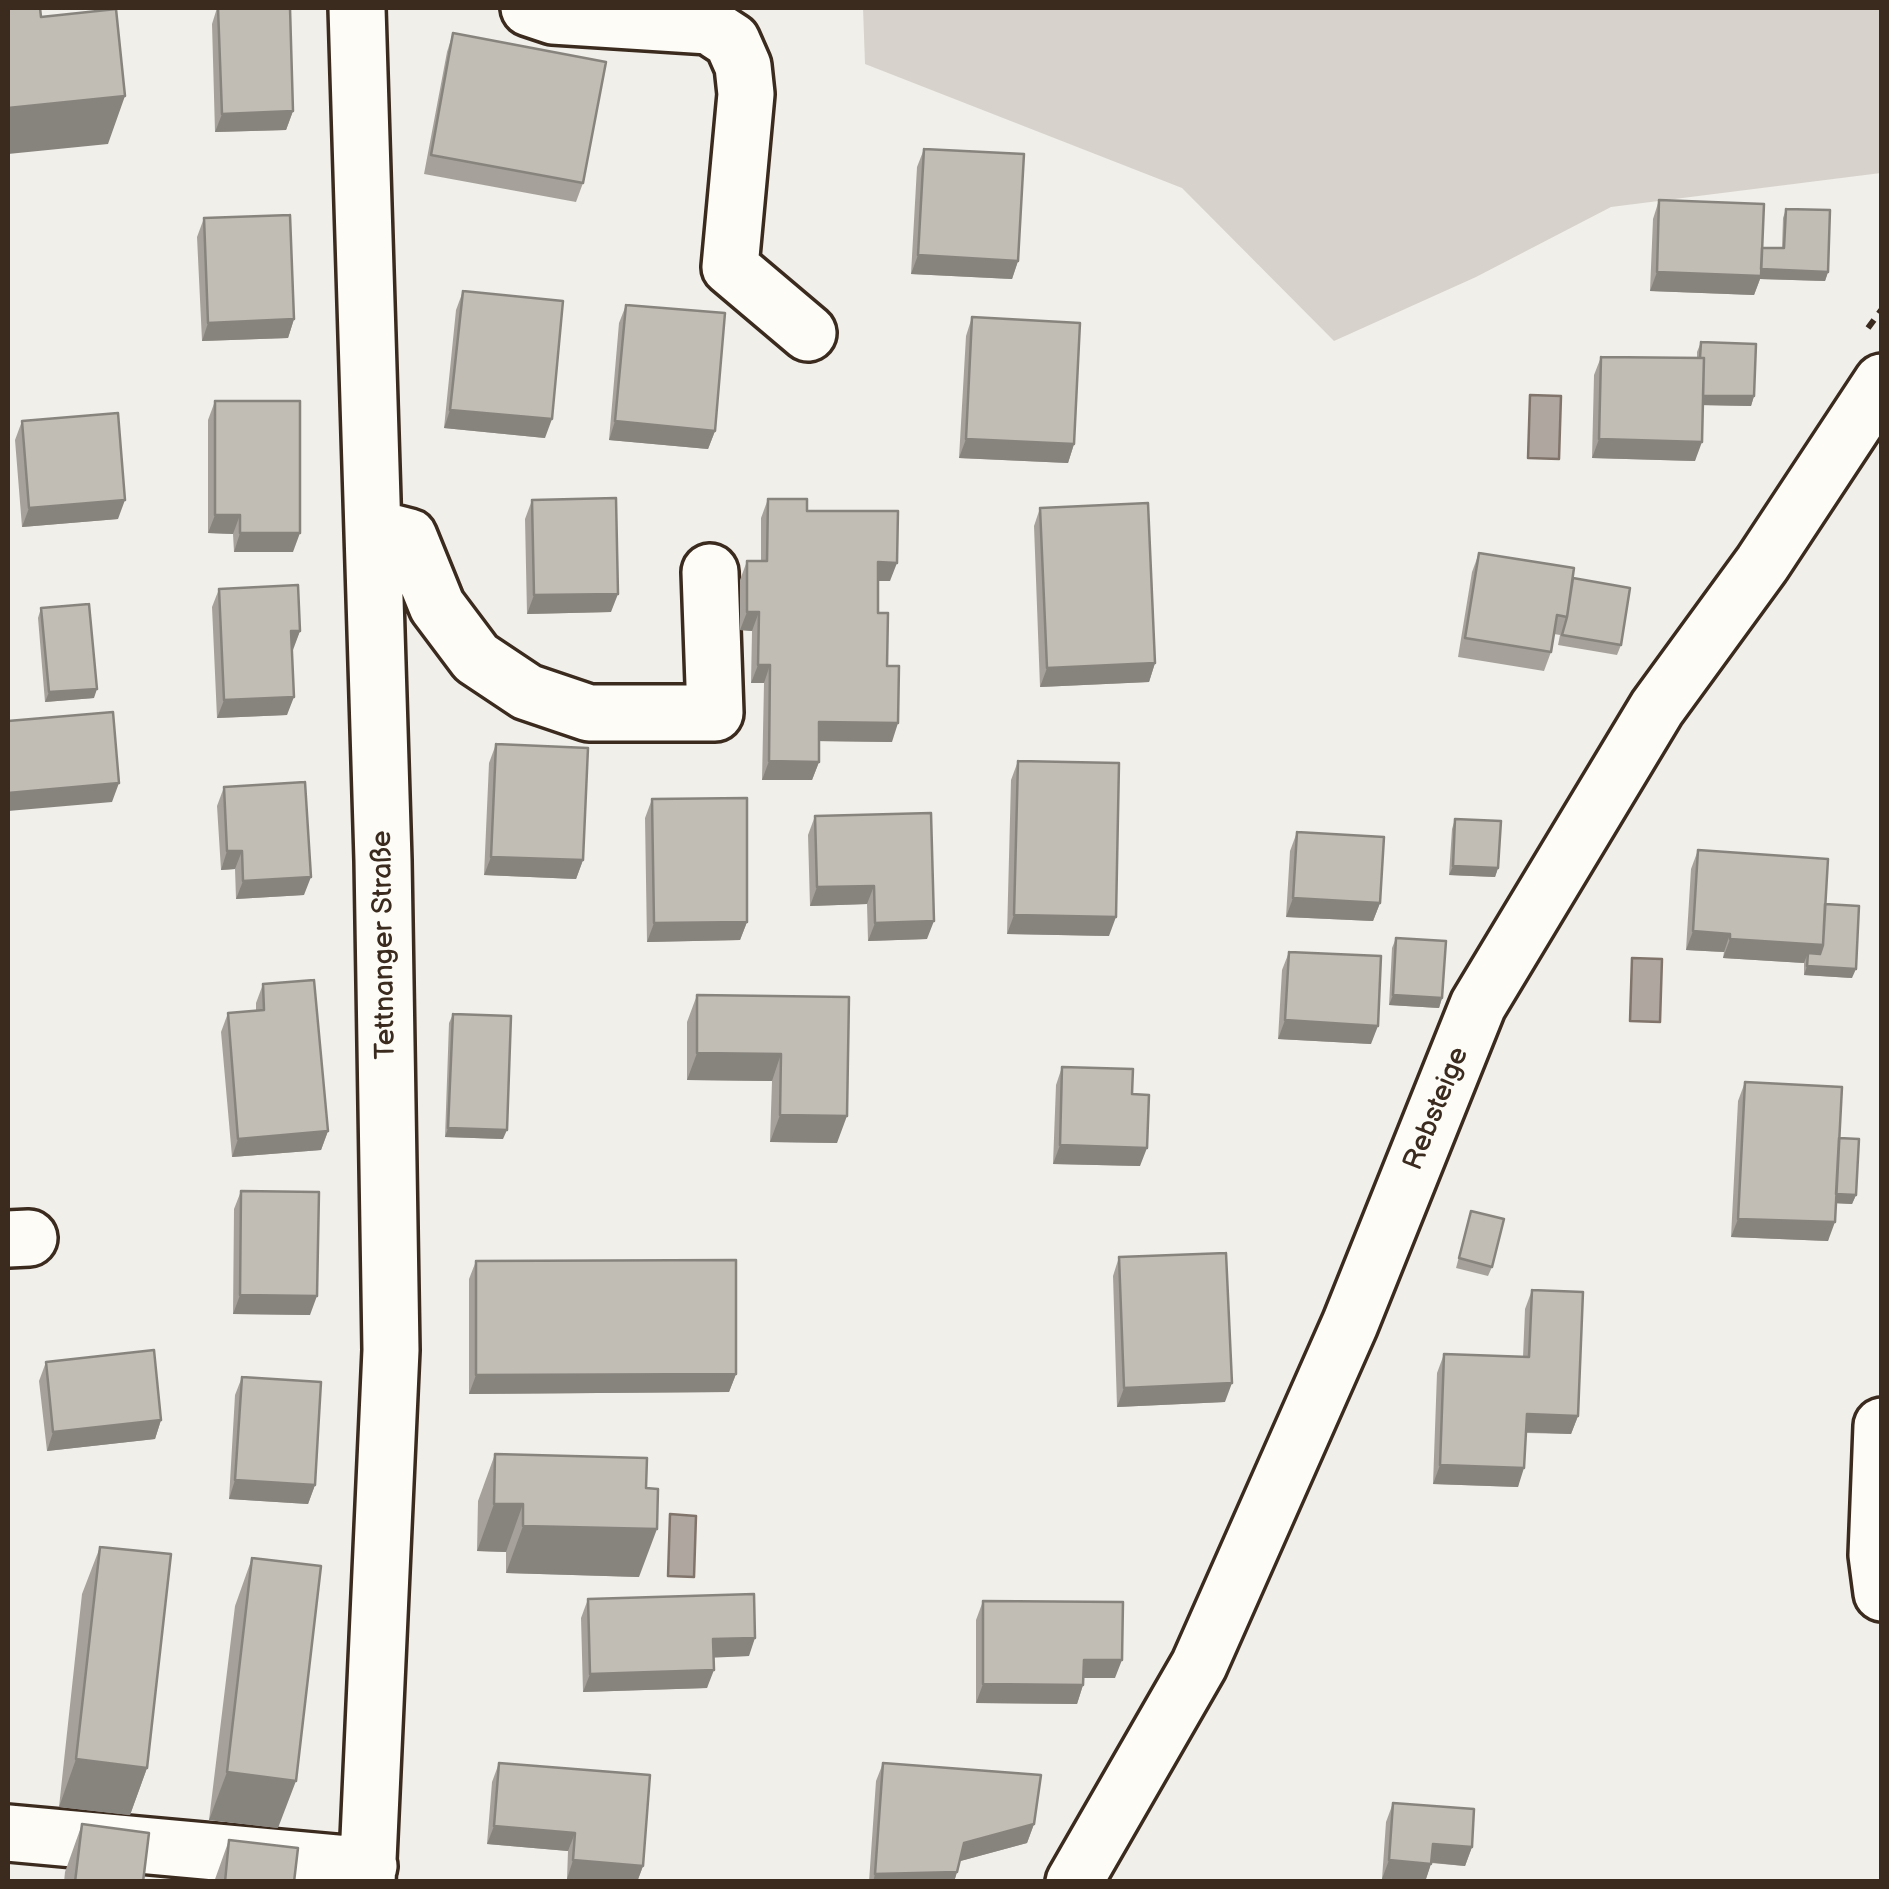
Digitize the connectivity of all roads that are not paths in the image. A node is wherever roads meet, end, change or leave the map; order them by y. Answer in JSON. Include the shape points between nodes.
{"nodes":[{"id":1,"x":357,"y":8,"type":"edge"},
{"id":2,"x":529,"y":8,"type":"edge"},
{"id":3,"x":808,"y":333,"type":"dead end"},
{"id":4,"x":1882,"y":382,"type":"edge"},
{"id":5,"x":374,"y":528,"type":"junction"},
{"id":6,"x":710,"y":572,"type":"dead end"},
{"id":7,"x":1882,"y":1426,"type":"edge"},
{"id":8,"x":1882,"y":1593,"type":"edge"},
{"id":9,"x":8,"y":1833,"type":"edge"},
{"id":10,"x":368,"y":1874,"type":"edge"},
{"id":11,"x":1074,"y":1882,"type":"edge"}],
"edges":[{"from":1,"to":5,"type":"street","name":"Tettnanger Straße"},
{"from":2,"to":3,"type":"street","via":[[553,16],[709,26],[732,41],[746,94],[730,267]]},
{"from":4,"to":11,"type":"street","name":"Rebsteige","via":[[1657,708],[1478,1005],[1350,1324],[1199,1665]]},
{"from":5,"to":6,"type":"street","via":[[410,536],[438,606],[476,658],[527,692],[589,713],[715,713]]},
{"from":5,"to":10,"type":"street","name":"Tettnanger Straße","via":[[392,1350]]},
{"from":7,"to":8,"type":"street"},
{"from":9,"to":10,"type":"street"}]}
